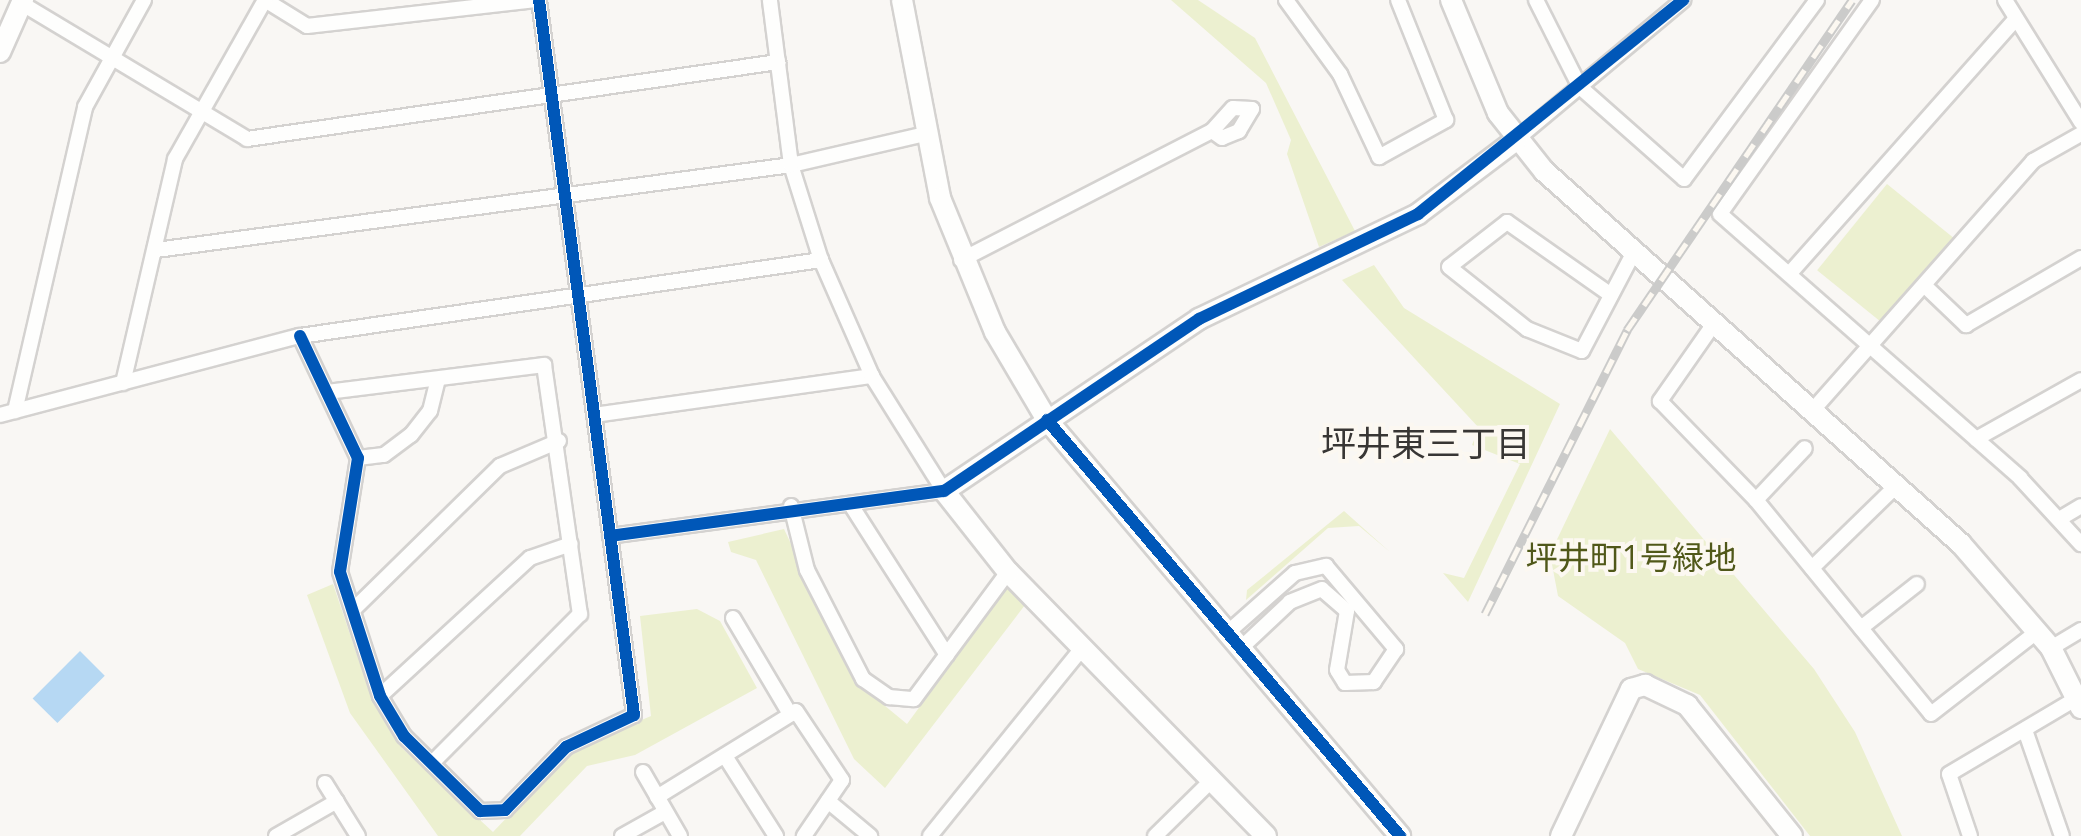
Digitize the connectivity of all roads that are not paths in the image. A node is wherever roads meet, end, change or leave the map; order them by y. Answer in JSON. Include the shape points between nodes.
{"nodes":[{"id":1,"x":144,"y":0,"type":"edge"},
{"id":2,"x":265,"y":0,"type":"edge"},
{"id":3,"x":537,"y":0,"type":"edge"},
{"id":4,"x":770,"y":0,"type":"edge"},
{"id":5,"x":902,"y":0,"type":"edge"},
{"id":6,"x":1286,"y":0,"type":"edge"},
{"id":7,"x":1398,"y":0,"type":"edge"},
{"id":8,"x":1451,"y":0,"type":"edge"},
{"id":9,"x":1536,"y":0,"type":"edge"},
{"id":10,"x":1683,"y":0,"type":"edge"},
{"id":11,"x":1817,"y":0,"type":"edge"},
{"id":12,"x":1872,"y":0,"type":"edge"},
{"id":13,"x":2005,"y":0,"type":"edge"},
{"id":14,"x":22,"y":2,"type":"edge"},
{"id":15,"x":2016,"y":19,"type":"junction"},
{"id":16,"x":0,"y":52,"type":"edge"},
{"id":17,"x":109,"y":55,"type":"junction"},
{"id":18,"x":778,"y":62,"type":"junction"},
{"id":19,"x":1580,"y":88,"type":"junction"},
{"id":20,"x":553,"y":100,"type":"junction"},
{"id":21,"x":200,"y":110,"type":"junction"},
{"id":22,"x":2081,"y":122,"type":"edge"},
{"id":23,"x":1212,"y":131,"type":"dead end"},
{"id":24,"x":2081,"y":134,"type":"edge"},
{"id":25,"x":921,"y":135,"type":"junction"},
{"id":26,"x":1516,"y":139,"type":"junction"},
{"id":27,"x":791,"y":165,"type":"junction"},
{"id":28,"x":564,"y":194,"type":"junction"},
{"id":29,"x":156,"y":250,"type":"junction"},
{"id":30,"x":1633,"y":254,"type":"junction"},
{"id":31,"x":2081,"y":258,"type":"edge"},
{"id":32,"x":821,"y":260,"type":"junction"},
{"id":33,"x":961,"y":260,"type":"junction"},
{"id":34,"x":1791,"y":272,"type":"junction"},
{"id":35,"x":1924,"y":286,"type":"junction"},
{"id":36,"x":1611,"y":295,"type":"junction"},
{"id":37,"x":578,"y":296,"type":"junction"},
{"id":38,"x":1713,"y":325,"type":"junction"},
{"id":39,"x":300,"y":336,"type":"junction"},
{"id":40,"x":1870,"y":347,"type":"junction"},
{"id":41,"x":872,"y":376,"type":"junction"},
{"id":42,"x":438,"y":379,"type":"junction"},
{"id":43,"x":2081,"y":380,"type":"edge"},
{"id":44,"x":123,"y":383,"type":"junction"},
{"id":45,"x":327,"y":392,"type":"junction"},
{"id":46,"x":1812,"y":410,"type":"junction"},
{"id":47,"x":8,"y":413,"type":"edge"},
{"id":48,"x":594,"y":415,"type":"junction"},
{"id":49,"x":1046,"y":420,"type":"junction"},
{"id":50,"x":1976,"y":439,"type":"junction"},
{"id":51,"x":559,"y":441,"type":"junction"},
{"id":52,"x":1804,"y":448,"type":"dead end"},
{"id":53,"x":358,"y":458,"type":"junction"},
{"id":54,"x":1897,"y":484,"type":"junction"},
{"id":55,"x":944,"y":491,"type":"junction"},
{"id":56,"x":1756,"y":500,"type":"junction"},
{"id":57,"x":851,"y":504,"type":"junction"},
{"id":58,"x":791,"y":506,"type":"junction"},
{"id":59,"x":2081,"y":506,"type":"edge"},
{"id":60,"x":2061,"y":518,"type":"junction"},
{"id":61,"x":610,"y":536,"type":"junction"},
{"id":62,"x":572,"y":544,"type":"junction"},
{"id":63,"x":2081,"y":544,"type":"edge"},
{"id":64,"x":1812,"y":568,"type":"junction"},
{"id":65,"x":1008,"y":572,"type":"junction"},
{"id":66,"x":1917,"y":584,"type":"dead end"},
{"id":67,"x":353,"y":610,"type":"junction"},
{"id":68,"x":734,"y":618,"type":"dead end"},
{"id":69,"x":1860,"y":628,"type":"junction"},
{"id":70,"x":2081,"y":630,"type":"edge"},
{"id":71,"x":2038,"y":631,"type":"junction"},
{"id":72,"x":1233,"y":641,"type":"junction"},
{"id":73,"x":1082,"y":648,"type":"junction"},
{"id":74,"x":2051,"y":648,"type":"junction"},
{"id":75,"x":947,"y":656,"type":"junction"},
{"id":76,"x":380,"y":696,"type":"junction"},
{"id":77,"x":2079,"y":703,"type":"edge"},
{"id":78,"x":790,"y":714,"type":"junction"},
{"id":79,"x":2025,"y":730,"type":"junction"},
{"id":80,"x":725,"y":756,"type":"junction"},
{"id":81,"x":432,"y":763,"type":"junction"},
{"id":82,"x":643,"y":772,"type":"dead end"},
{"id":83,"x":1213,"y":779,"type":"junction"},
{"id":84,"x":326,"y":782,"type":"dead end"},
{"id":85,"x":656,"y":797,"type":"junction"},
{"id":86,"x":337,"y":801,"type":"junction"},
{"id":87,"x":828,"y":802,"type":"junction"},
{"id":88,"x":664,"y":812,"type":"junction"},
{"id":89,"x":1264,"y":835,"type":"edge"},
{"id":90,"x":276,"y":836,"type":"edge"},
{"id":91,"x":358,"y":836,"type":"edge"},
{"id":92,"x":622,"y":836,"type":"edge"},
{"id":93,"x":680,"y":836,"type":"edge"},
{"id":94,"x":776,"y":836,"type":"edge"},
{"id":95,"x":804,"y":836,"type":"edge"},
{"id":96,"x":870,"y":836,"type":"edge"},
{"id":97,"x":930,"y":836,"type":"edge"},
{"id":98,"x":1155,"y":836,"type":"edge"},
{"id":99,"x":1400,"y":836,"type":"edge"},
{"id":100,"x":1561,"y":836,"type":"edge"},
{"id":101,"x":1792,"y":836,"type":"edge"},
{"id":102,"x":1970,"y":836,"type":"edge"},
{"id":103,"x":2062,"y":836,"type":"edge"}],
"edges":[{"from":1,"to":17,"type":"street"},
{"from":2,"to":3,"type":"street","via":[[307,26]]},
{"from":2,"to":21,"type":"street"},
{"from":3,"to":20,"type":"street"},
{"from":4,"to":18,"type":"street"},
{"from":5,"to":25,"type":"street"},
{"from":6,"to":7,"type":"street","via":[[1340,74],[1380,157],[1446,120]]},
{"from":8,"to":26,"type":"street","via":[[1469,57]]},
{"from":9,"to":19,"type":"street"},
{"from":10,"to":19,"type":"street"},
{"from":11,"to":19,"type":"street","via":[[1684,179]]},
{"from":12,"to":34,"type":"street","via":[[1720,214]]},
{"from":13,"to":15,"type":"street"},
{"from":14,"to":16,"type":"street"},
{"from":14,"to":17,"type":"street"},
{"from":15,"to":22,"type":"street"},
{"from":15,"to":34,"type":"street"},
{"from":17,"to":21,"type":"street"},
{"from":17,"to":47,"type":"street","via":[[85,106]]},
{"from":18,"to":20,"type":"street"},
{"from":18,"to":27,"type":"street"},
{"from":19,"to":26,"type":"street"},
{"from":20,"to":21,"type":"street","via":[[247,138]]},
{"from":20,"to":28,"type":"street"},
{"from":21,"to":29,"type":"street","via":[[175,159]]},
{"from":23,"to":33,"type":"street"},
{"from":24,"to":35,"type":"street","via":[[2033,161]]},
{"from":25,"to":27,"type":"street"},
{"from":25,"to":33,"type":"street"},
{"from":26,"to":30,"type":"street"},
{"from":26,"to":49,"type":"street","via":[[1389,230],[1199,318]]},
{"from":27,"to":28,"type":"street"},
{"from":27,"to":32,"type":"street"},
{"from":28,"to":29,"type":"street"},
{"from":28,"to":37,"type":"street"},
{"from":29,"to":44,"type":"street"},
{"from":30,"to":36,"type":"street"},
{"from":30,"to":38,"type":"street"},
{"from":31,"to":35,"type":"street","via":[[1966,326]]},
{"from":32,"to":37,"type":"street"},
{"from":32,"to":41,"type":"street"},
{"from":33,"to":49,"type":"street"},
{"from":34,"to":40,"type":"street"},
{"from":35,"to":40,"type":"street"},
{"from":36,"to":36,"type":"street","via":[[1582,351],[1527,328],[1449,267],[1507,222]]},
{"from":37,"to":39,"type":"street"},
{"from":37,"to":48,"type":"street"},
{"from":38,"to":46,"type":"street"},
{"from":38,"to":56,"type":"street","via":[[1660,401]]},
{"from":39,"to":44,"type":"street"},
{"from":39,"to":45,"type":"street"},
{"from":40,"to":46,"type":"street"},
{"from":40,"to":50,"type":"street"},
{"from":41,"to":48,"type":"street"},
{"from":41,"to":55,"type":"street"},
{"from":42,"to":45,"type":"street"},
{"from":42,"to":51,"type":"street","via":[[544,364]]},
{"from":42,"to":53,"type":"street","via":[[411,435],[384,455]]},
{"from":43,"to":50,"type":"street"},
{"from":44,"to":47,"type":"street"},
{"from":45,"to":53,"type":"street"},
{"from":46,"to":54,"type":"street"},
{"from":48,"to":61,"type":"street"},
{"from":49,"to":55,"type":"street"},
{"from":49,"to":72,"type":"street"},
{"from":50,"to":60,"type":"street"},
{"from":51,"to":62,"type":"street"},
{"from":51,"to":67,"type":"street","via":[[500,466]]},
{"from":52,"to":56,"type":"street"},
{"from":53,"to":67,"type":"street","via":[[340,572]]},
{"from":54,"to":64,"type":"street"},
{"from":54,"to":71,"type":"street"},
{"from":55,"to":57,"type":"street"},
{"from":55,"to":65,"type":"street"},
{"from":56,"to":64,"type":"street"},
{"from":57,"to":58,"type":"street"},
{"from":57,"to":75,"type":"street"},
{"from":58,"to":61,"type":"street"},
{"from":58,"to":75,"type":"street","via":[[807,570],[863,679],[888,697],[914,699]]},
{"from":59,"to":60,"type":"street"},
{"from":60,"to":63,"type":"street"},
{"from":61,"to":81,"type":"street","via":[[634,715],[566,747],[505,810],[480,811]]},
{"from":62,"to":76,"type":"street","via":[[530,558]]},
{"from":62,"to":81,"type":"street","via":[[580,614]]},
{"from":64,"to":69,"type":"street"},
{"from":65,"to":73,"type":"street"},
{"from":65,"to":75,"type":"street"},
{"from":66,"to":69,"type":"street"},
{"from":67,"to":76,"type":"street"},
{"from":68,"to":78,"type":"street"},
{"from":69,"to":71,"type":"street","via":[[1931,714]]},
{"from":70,"to":74,"type":"street"},
{"from":71,"to":74,"type":"street"},
{"from":72,"to":72,"type":"street","via":[[1295,573],[1326,566],[1396,649],[1374,682],[1345,682],[1336,670],[1347,611],[1322,589]]},
{"from":72,"to":99,"type":"street"},
{"from":73,"to":83,"type":"street"},
{"from":73,"to":97,"type":"street"},
{"from":74,"to":77,"type":"street"},
{"from":76,"to":81,"type":"street"},
{"from":77,"to":79,"type":"street"},
{"from":78,"to":80,"type":"street"},
{"from":78,"to":87,"type":"street","via":[[842,780]]},
{"from":79,"to":102,"type":"street","via":[[1949,774]]},
{"from":79,"to":103,"type":"street"},
{"from":80,"to":85,"type":"street"},
{"from":80,"to":94,"type":"street"},
{"from":82,"to":85,"type":"street"},
{"from":83,"to":89,"type":"street"},
{"from":83,"to":98,"type":"street"},
{"from":84,"to":86,"type":"street"},
{"from":85,"to":88,"type":"street"},
{"from":86,"to":90,"type":"street"},
{"from":86,"to":91,"type":"street"},
{"from":87,"to":95,"type":"street"},
{"from":87,"to":96,"type":"street"},
{"from":88,"to":92,"type":"street"},
{"from":88,"to":93,"type":"street"},
{"from":100,"to":101,"type":"street","via":[[1631,689],[1645,685],[1686,705]]}]}
